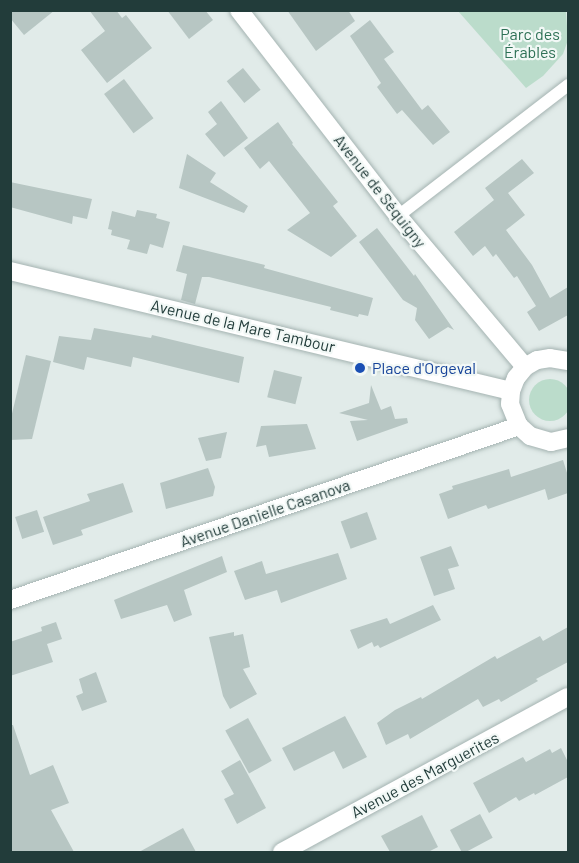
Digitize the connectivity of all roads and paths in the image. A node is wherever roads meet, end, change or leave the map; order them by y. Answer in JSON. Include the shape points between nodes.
{"nodes":[{"id":1,"x":239,"y":10,"type":"edge"},
{"id":2,"x":568,"y":85,"type":"edge"},
{"id":3,"x":398,"y":216,"type":"junction"},
{"id":4,"x":10,"y":271,"type":"edge"},
{"id":5,"x":568,"y":361,"type":"edge"},
{"id":6,"x":525,"y":367,"type":"junction"},
{"id":7,"x":511,"y":391,"type":"junction"},
{"id":8,"x":519,"y":426,"type":"junction"},
{"id":9,"x":568,"y":438,"type":"edge"},
{"id":10,"x":10,"y":600,"type":"edge"},
{"id":11,"x":568,"y":697,"type":"edge"},
{"id":12,"x":282,"y":852,"type":"edge"}],
"edges":[{"from":1,"to":3,"type":"street","name":"Avenue de Séquigny"},
{"from":2,"to":3,"type":"lane"},
{"from":3,"to":6,"type":"street","name":"Avenue de Séquigny"},
{"from":4,"to":7,"type":"street","name":"Avenue de la Mare Tambour"},
{"from":5,"to":6,"type":"street","via":[[550,358]]},
{"from":6,"to":7,"type":"street"},
{"from":7,"to":8,"type":"street","via":[[510,404]]},
{"from":8,"to":9,"type":"street","via":[[540,440]]},
{"from":8,"to":10,"type":"street","name":"Avenue Danielle Casanova"},
{"from":11,"to":12,"type":"street","name":"Avenue des Marguerites"}]}
